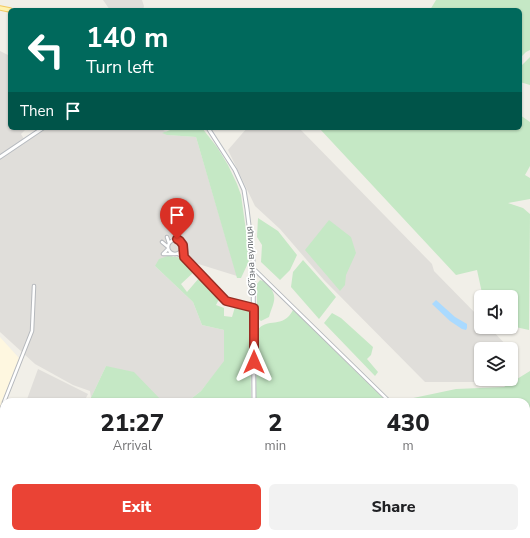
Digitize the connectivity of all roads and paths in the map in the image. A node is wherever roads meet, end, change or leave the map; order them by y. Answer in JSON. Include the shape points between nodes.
{"nodes":[{"id":1,"x":40,"y":130,"type":"edge"},
{"id":2,"x":210,"y":130,"type":"edge"},
{"id":3,"x":0,"y":157,"type":"edge"},
{"id":4,"x":172,"y":240,"type":"junction"},
{"id":5,"x":168,"y":246,"type":"junction"},
{"id":6,"x":183,"y":249,"type":"junction"},
{"id":7,"x":173,"y":254,"type":"junction"},
{"id":8,"x":178,"y":254,"type":"junction"},
{"id":9,"x":184,"y":257,"type":"junction"},
{"id":10,"x":254,"y":269,"type":"junction"},
{"id":11,"x":34,"y":286,"type":"dead end"},
{"id":12,"x":254,"y":308,"type":"junction"},
{"id":13,"x":6,"y":398,"type":"edge"},
{"id":14,"x":254,"y":398,"type":"edge"},
{"id":15,"x":386,"y":398,"type":"edge"}],
"edges":[{"from":1,"to":3,"type":"main road"},
{"from":2,"to":10,"type":"main road","name":"Об’їзна вулиця","via":[[244,190]]},
{"from":4,"to":5,"type":"street"},
{"from":4,"to":5,"type":"street","via":[[167,237]]},
{"from":4,"to":6,"type":"street","via":[[180,241]]},
{"from":5,"to":7,"type":"street"},
{"from":5,"to":7,"type":"street","via":[[164,254]]},
{"from":6,"to":8,"type":"street"},
{"from":6,"to":9,"type":"street"},
{"from":7,"to":8,"type":"street"},
{"from":8,"to":9,"type":"street"},
{"from":9,"to":12,"type":"street","via":[[226,301]]},
{"from":10,"to":12,"type":"main road","name":"Об’їзна вулиця"},
{"from":10,"to":15,"type":"street"},
{"from":11,"to":13,"type":"street","via":[[32,331]]},
{"from":12,"to":14,"type":"main road","name":"Об’їзна вулиця"}]}
